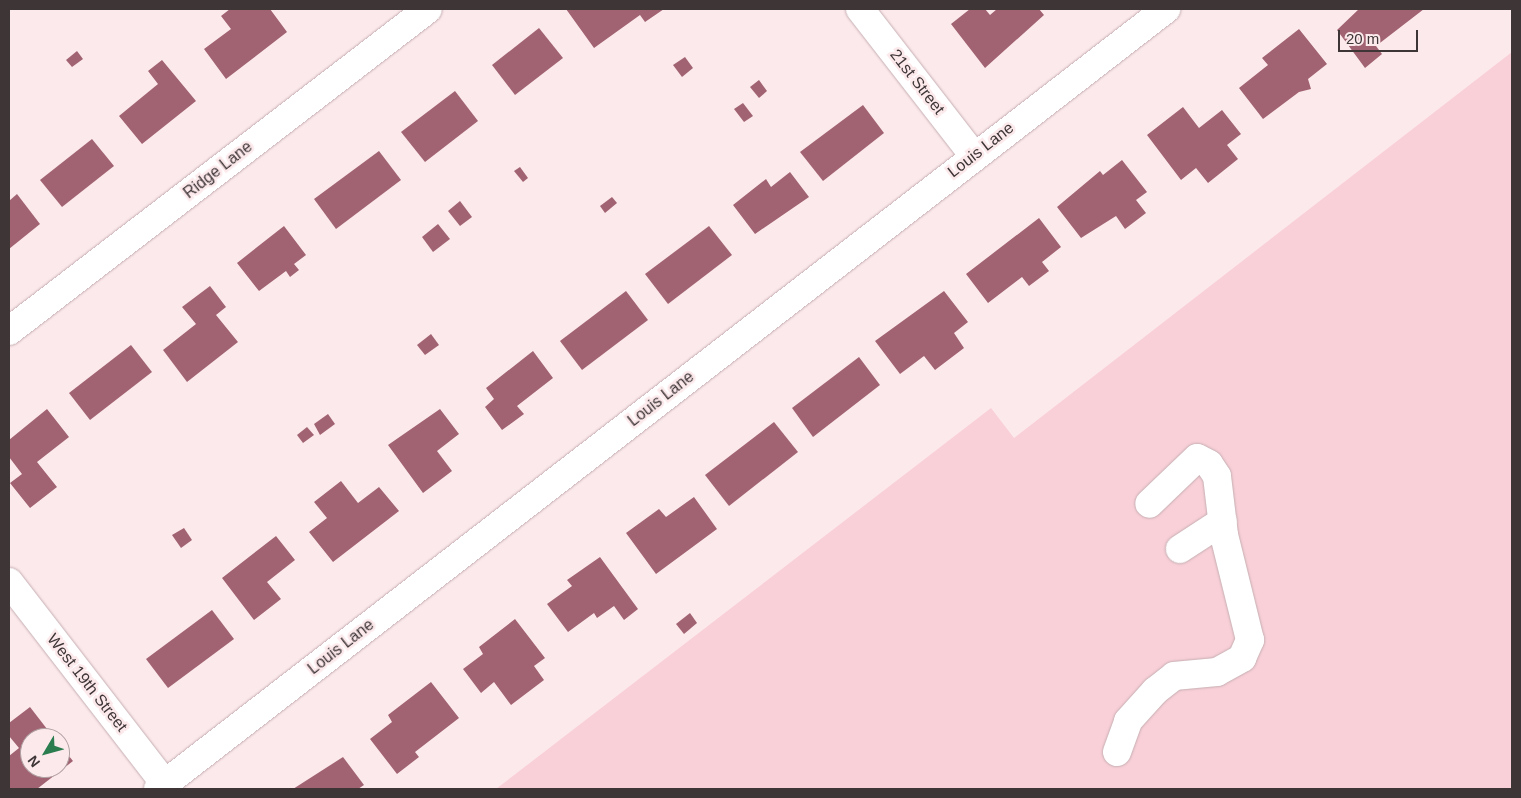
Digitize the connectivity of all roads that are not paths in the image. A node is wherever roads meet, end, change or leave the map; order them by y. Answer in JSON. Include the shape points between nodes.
{"nodes":[{"id":1,"x":428,"y":9,"type":"edge"},
{"id":2,"x":860,"y":9,"type":"edge"},
{"id":3,"x":1166,"y":9,"type":"edge"},
{"id":4,"x":974,"y":156,"type":"junction"},
{"id":5,"x":9,"y":331,"type":"edge"},
{"id":6,"x":1149,"y":504,"type":"dead end"},
{"id":7,"x":1223,"y":521,"type":"junction"},
{"id":8,"x":1180,"y":549,"type":"dead end"},
{"id":9,"x":9,"y":582,"type":"edge"},
{"id":10,"x":1117,"y":752,"type":"dead end"},
{"id":11,"x":161,"y":787,"type":"edge"}],
"edges":[{"from":1,"to":5,"type":"street","name":"Ridge Lane"},
{"from":2,"to":4,"type":"street","name":"21st Street"},
{"from":3,"to":4,"type":"street","name":"Louis Lane"},
{"from":4,"to":11,"type":"street","name":"Louis Lane"},
{"from":6,"to":7,"type":"street","via":[[1197,458],[1209,464],[1217,476]]},
{"from":7,"to":8,"type":"street"},
{"from":7,"to":10,"type":"street","via":[[1250,640],[1242,658],[1217,672],[1174,676],[1128,721]]},
{"from":9,"to":11,"type":"street","name":"West 19th Street"}]}
